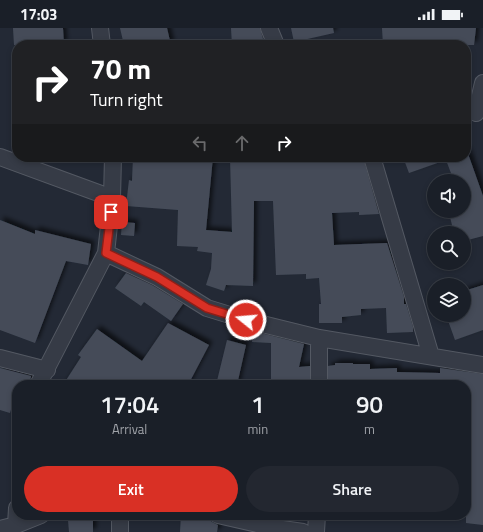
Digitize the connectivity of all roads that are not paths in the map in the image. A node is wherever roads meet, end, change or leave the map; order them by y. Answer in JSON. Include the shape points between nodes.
{"nodes":[{"id":1,"x":100,"y":28,"type":"edge"},
{"id":2,"x":269,"y":28,"type":"edge"},
{"id":3,"x":101,"y":40,"type":"edge"},
{"id":4,"x":274,"y":40,"type":"edge"},
{"id":5,"x":483,"y":83,"type":"edge"},
{"id":6,"x":475,"y":113,"type":"edge"},
{"id":7,"x":0,"y":157,"type":"edge"},
{"id":8,"x":12,"y":161,"type":"edge"},
{"id":9,"x":14,"y":162,"type":"edge"},
{"id":10,"x":112,"y":162,"type":"edge"},
{"id":11,"x":373,"y":162,"type":"edge"},
{"id":12,"x":112,"y":198,"type":"junction"},
{"id":13,"x":106,"y":253,"type":"junction"},
{"id":14,"x":319,"y":338,"type":"junction"},
{"id":15,"x":431,"y":356,"type":"junction"},
{"id":16,"x":0,"y":358,"type":"edge"},
{"id":17,"x":483,"y":365,"type":"edge"},
{"id":18,"x":47,"y":370,"type":"junction"},
{"id":19,"x":41,"y":380,"type":"edge"},
{"id":20,"x":319,"y":380,"type":"edge"},
{"id":21,"x":16,"y":520,"type":"edge"},
{"id":22,"x":28,"y":520,"type":"edge"},
{"id":23,"x":120,"y":520,"type":"edge"},
{"id":24,"x":240,"y":520,"type":"edge"},
{"id":25,"x":317,"y":520,"type":"edge"},
{"id":26,"x":16,"y":525,"type":"junction"},
{"id":27,"x":0,"y":528,"type":"edge"},
{"id":28,"x":120,"y":532,"type":"edge"},
{"id":29,"x":303,"y":532,"type":"edge"},
{"id":30,"x":316,"y":532,"type":"edge"}],
"edges":[{"from":1,"to":3,"type":"street"},
{"from":2,"to":4,"type":"street"},
{"from":5,"to":6,"type":"street"},
{"from":7,"to":8,"type":"street"},
{"from":9,"to":12,"type":"street"},
{"from":10,"to":12,"type":"street"},
{"from":11,"to":15,"type":"street"},
{"from":12,"to":13,"type":"street"},
{"from":13,"to":14,"type":"street","via":[[157,277],[207,308]]},
{"from":13,"to":18,"type":"street"},
{"from":14,"to":15,"type":"street"},
{"from":14,"to":20,"type":"street"},
{"from":15,"to":17,"type":"street"},
{"from":16,"to":18,"type":"street"},
{"from":18,"to":19,"type":"street"},
{"from":21,"to":26,"type":"street"},
{"from":22,"to":26,"type":"street"},
{"from":23,"to":28,"type":"street"},
{"from":24,"to":29,"type":"street"},
{"from":25,"to":30,"type":"street"},
{"from":26,"to":27,"type":"street"}]}
